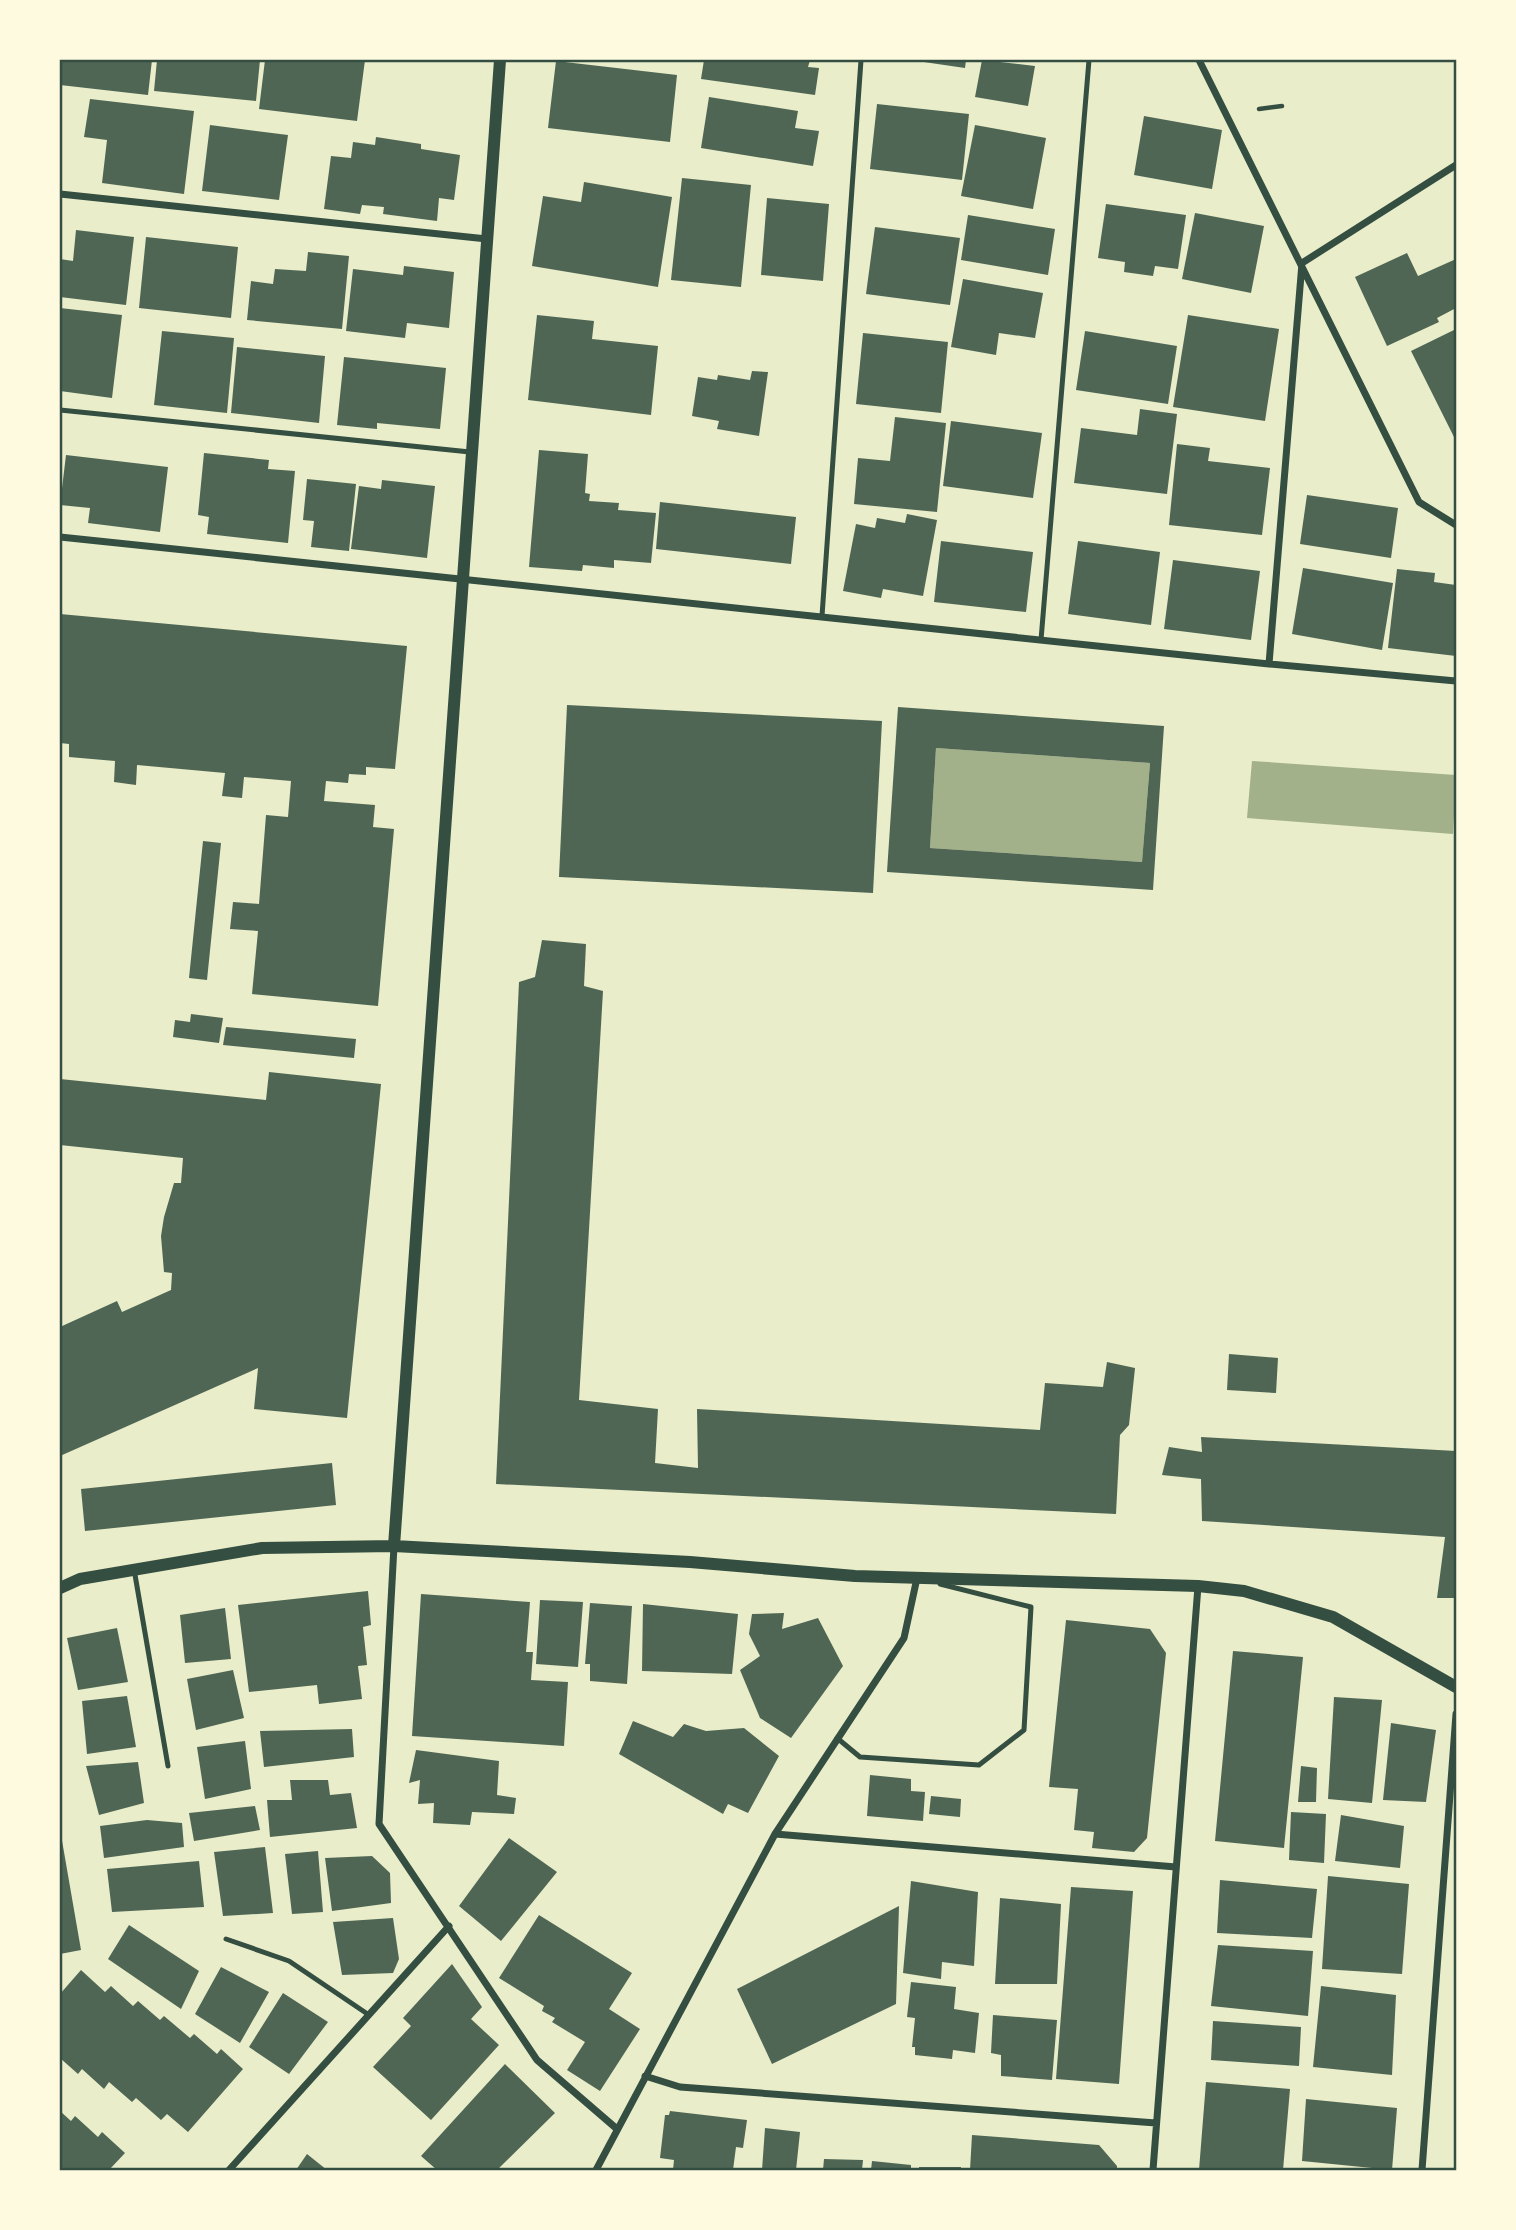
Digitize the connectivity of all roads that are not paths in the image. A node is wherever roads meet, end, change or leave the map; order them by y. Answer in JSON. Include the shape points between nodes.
{"nodes":[{"id":1,"x":500,"y":60,"type":"edge"},
{"id":2,"x":861,"y":60,"type":"edge"},
{"id":3,"x":1089,"y":60,"type":"edge"},
{"id":4,"x":1199,"y":60,"type":"edge"},
{"id":5,"x":1457,"y":165,"type":"edge"},
{"id":6,"x":60,"y":194,"type":"edge"},
{"id":7,"x":487,"y":239,"type":"junction"},
{"id":8,"x":1302,"y":263,"type":"junction"},
{"id":9,"x":60,"y":410,"type":"edge"},
{"id":10,"x":473,"y":453,"type":"junction"},
{"id":11,"x":1457,"y":524,"type":"edge"},
{"id":12,"x":60,"y":537,"type":"edge"},
{"id":13,"x":464,"y":580,"type":"junction"},
{"id":14,"x":822,"y":617,"type":"junction"},
{"id":15,"x":1041,"y":639,"type":"junction"},
{"id":16,"x":1269,"y":664,"type":"junction"},
{"id":17,"x":1457,"y":681,"type":"edge"},
{"id":18,"x":394,"y":1546,"type":"junction"},
{"id":19,"x":134,"y":1569,"type":"junction"},
{"id":20,"x":917,"y":1578,"type":"junction"},
{"id":21,"x":1198,"y":1586,"type":"junction"},
{"id":22,"x":60,"y":1588,"type":"edge"},
{"id":23,"x":1457,"y":1687,"type":"edge"},
{"id":24,"x":1457,"y":1714,"type":"edge"},
{"id":25,"x":837,"y":1738,"type":"junction"},
{"id":26,"x":168,"y":1766,"type":"dead end"},
{"id":27,"x":775,"y":1834,"type":"junction"},
{"id":28,"x":1176,"y":1867,"type":"junction"},
{"id":29,"x":449,"y":1926,"type":"junction"},
{"id":30,"x":226,"y":1939,"type":"dead end"},
{"id":31,"x":369,"y":2015,"type":"junction"},
{"id":32,"x":645,"y":2076,"type":"junction"},
{"id":33,"x":1156,"y":2123,"type":"junction"},
{"id":34,"x":617,"y":2129,"type":"junction"},
{"id":35,"x":229,"y":2171,"type":"edge"},
{"id":36,"x":596,"y":2171,"type":"edge"},
{"id":37,"x":1153,"y":2171,"type":"edge"},
{"id":38,"x":1422,"y":2171,"type":"edge"}],
"edges":[{"from":1,"to":7,"type":"street"},
{"from":2,"to":14,"type":"lane"},
{"from":3,"to":15,"type":"lane"},
{"from":4,"to":8,"type":"street"},
{"from":5,"to":8,"type":"street"},
{"from":6,"to":7,"type":"street"},
{"from":7,"to":10,"type":"street"},
{"from":8,"to":11,"type":"street","via":[[1419,502]]},
{"from":8,"to":16,"type":"street"},
{"from":9,"to":10,"type":"lane"},
{"from":10,"to":13,"type":"street"},
{"from":12,"to":13,"type":"street"},
{"from":13,"to":14,"type":"street"},
{"from":13,"to":18,"type":"street"},
{"from":14,"to":15,"type":"street"},
{"from":15,"to":16,"type":"street"},
{"from":16,"to":17,"type":"street"},
{"from":18,"to":19,"type":"street","via":[[262,1548]]},
{"from":18,"to":20,"type":"street"},
{"from":18,"to":29,"type":"street","via":[[379,1824]]},
{"from":19,"to":22,"type":"street","via":[[80,1579]]},
{"from":19,"to":26,"type":"lane"},
{"from":20,"to":21,"type":"street"},
{"from":20,"to":25,"type":"street","via":[[904,1637]]},
{"from":20,"to":25,"type":"lane","via":[[1031,1607],[1024,1730],[979,1765],[860,1757]]},
{"from":21,"to":23,"type":"street","via":[[1244,1591],[1334,1617]]},
{"from":21,"to":28,"type":"street"},
{"from":24,"to":38,"type":"street"},
{"from":25,"to":27,"type":"street"},
{"from":27,"to":28,"type":"street"},
{"from":27,"to":32,"type":"street"},
{"from":28,"to":33,"type":"street"},
{"from":29,"to":31,"type":"street"},
{"from":29,"to":34,"type":"street","via":[[537,2060]]},
{"from":30,"to":31,"type":"lane","via":[[289,1961]]},
{"from":31,"to":35,"type":"street"},
{"from":32,"to":33,"type":"street","via":[[680,2087]]},
{"from":32,"to":34,"type":"street"},
{"from":33,"to":37,"type":"street"},
{"from":34,"to":36,"type":"street"}]}
